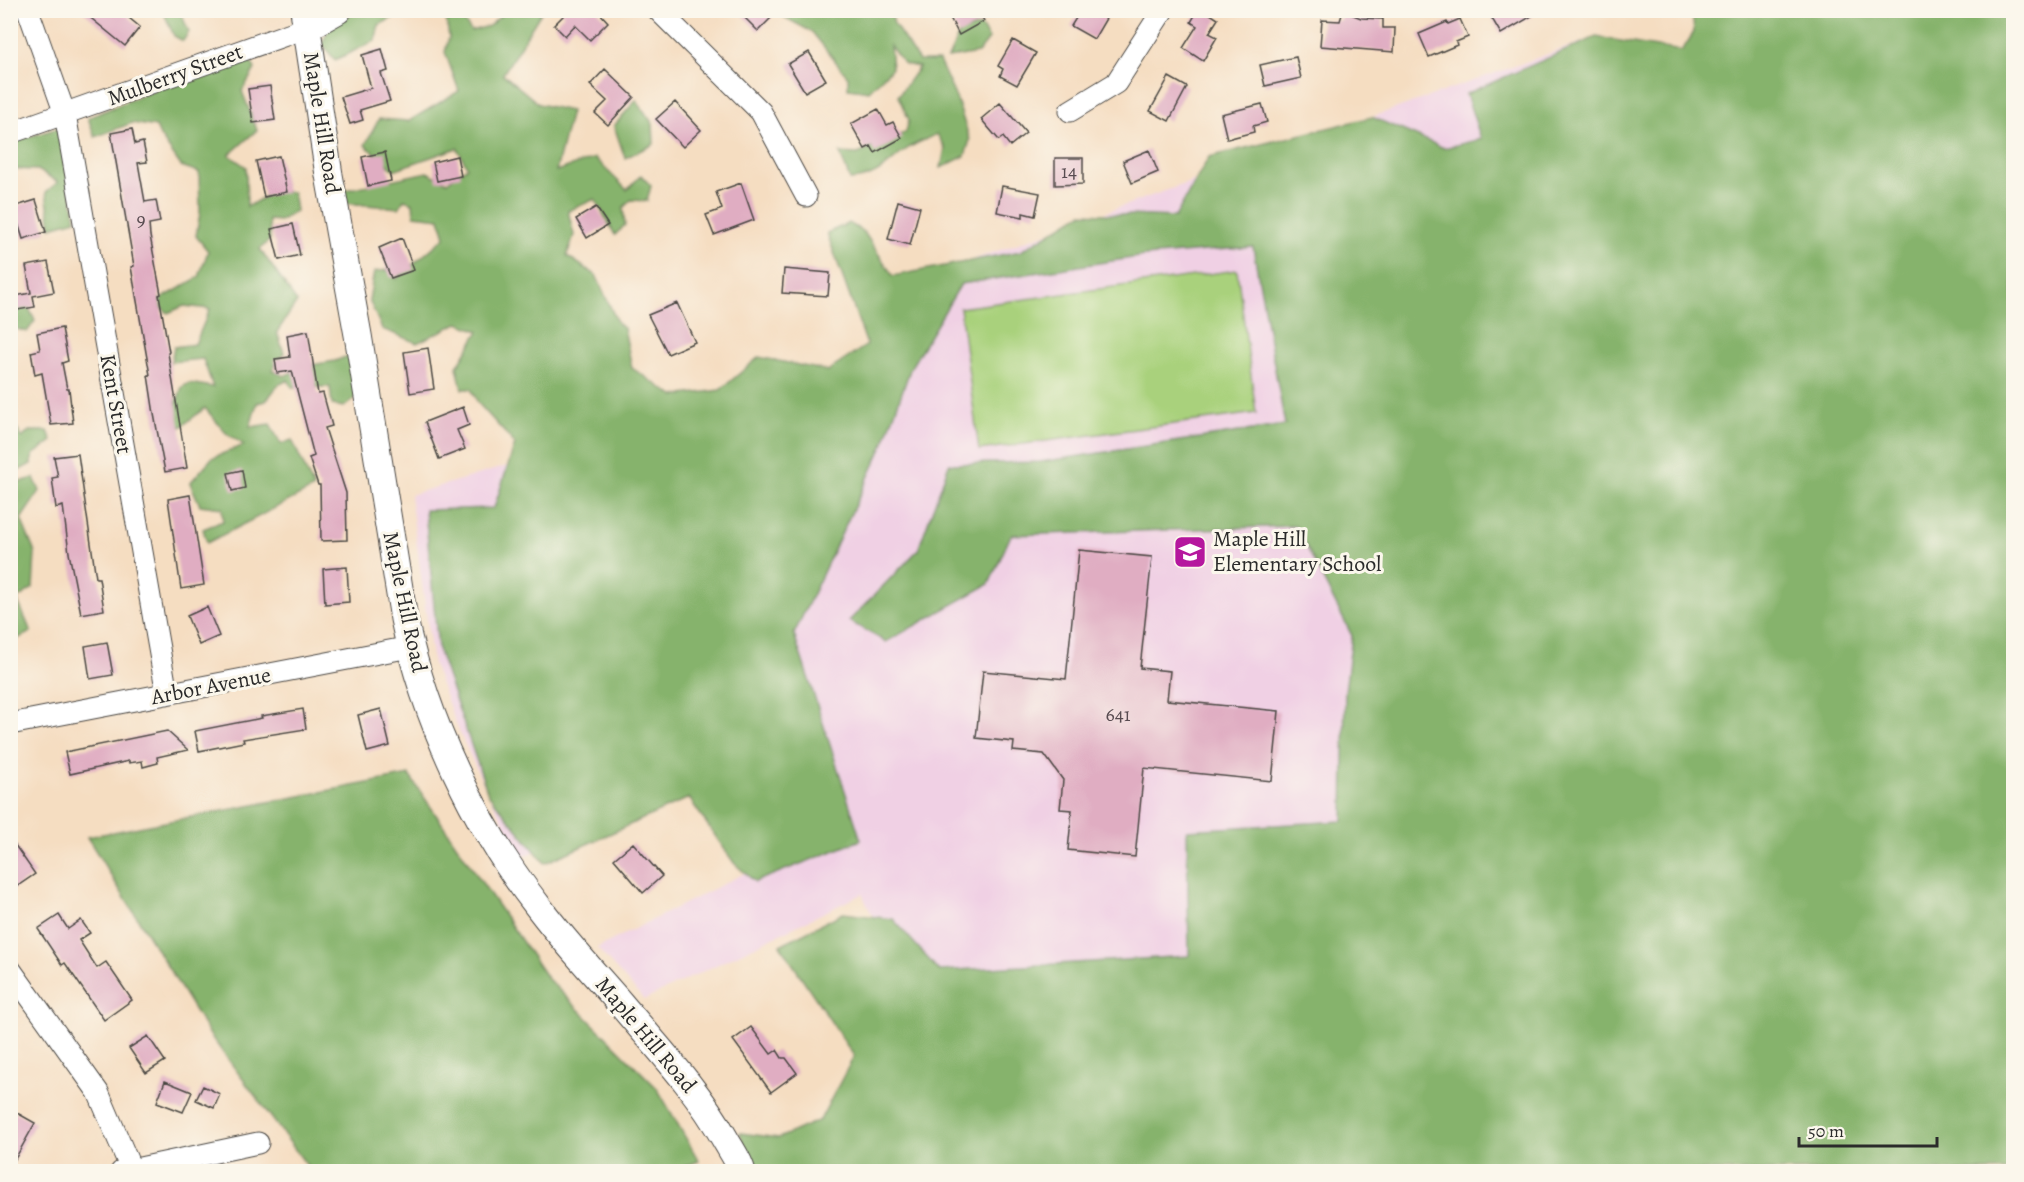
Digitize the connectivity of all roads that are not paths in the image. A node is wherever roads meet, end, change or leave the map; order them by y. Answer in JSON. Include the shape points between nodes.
{"nodes":[{"id":1,"x":28,"y":10,"type":"edge"},
{"id":2,"x":338,"y":10,"type":"edge"},
{"id":3,"x":657,"y":10,"type":"edge"},
{"id":4,"x":1163,"y":10,"type":"edge"},
{"id":5,"x":306,"y":19,"type":"edge"},
{"id":6,"x":1070,"y":111,"type":"dead end"},
{"id":7,"x":65,"y":114,"type":"junction"},
{"id":8,"x":10,"y":133,"type":"edge"},
{"id":9,"x":806,"y":196,"type":"dead end"},
{"id":10,"x":411,"y":647,"type":"junction"},
{"id":11,"x":167,"y":694,"type":"junction"},
{"id":12,"x":10,"y":724,"type":"edge"},
{"id":13,"x":10,"y":969,"type":"edge"},
{"id":14,"x":258,"y":1143,"type":"dead end"},
{"id":15,"x":126,"y":1170,"type":"edge"},
{"id":16,"x":742,"y":1172,"type":"edge"}],
"edges":[{"from":1,"to":7,"type":"street","name":"Kent Street"},
{"from":2,"to":5,"type":"street","name":"Mulberry Street"},
{"from":3,"to":9,"type":"street","via":[[761,112]]},
{"from":4,"to":6,"type":"street","via":[[1116,83]]},
{"from":5,"to":7,"type":"street","name":"Mulberry Street"},
{"from":5,"to":10,"type":"street","name":"Maple Hill Road","via":[[328,175]]},
{"from":7,"to":8,"type":"street","name":"Mulberry Street"},
{"from":7,"to":11,"type":"street","name":"Kent Street"},
{"from":10,"to":11,"type":"street","name":"Arbor Avenue"},
{"from":10,"to":16,"type":"street","name":"Maple Hill Road","via":[[435,723],[480,820],[506,863],[540,910],[688,1082]]},
{"from":11,"to":12,"type":"street","name":"Arbor Avenue"},
{"from":13,"to":15,"type":"street","via":[[98,1092]]},
{"from":14,"to":15,"type":"street"}]}
